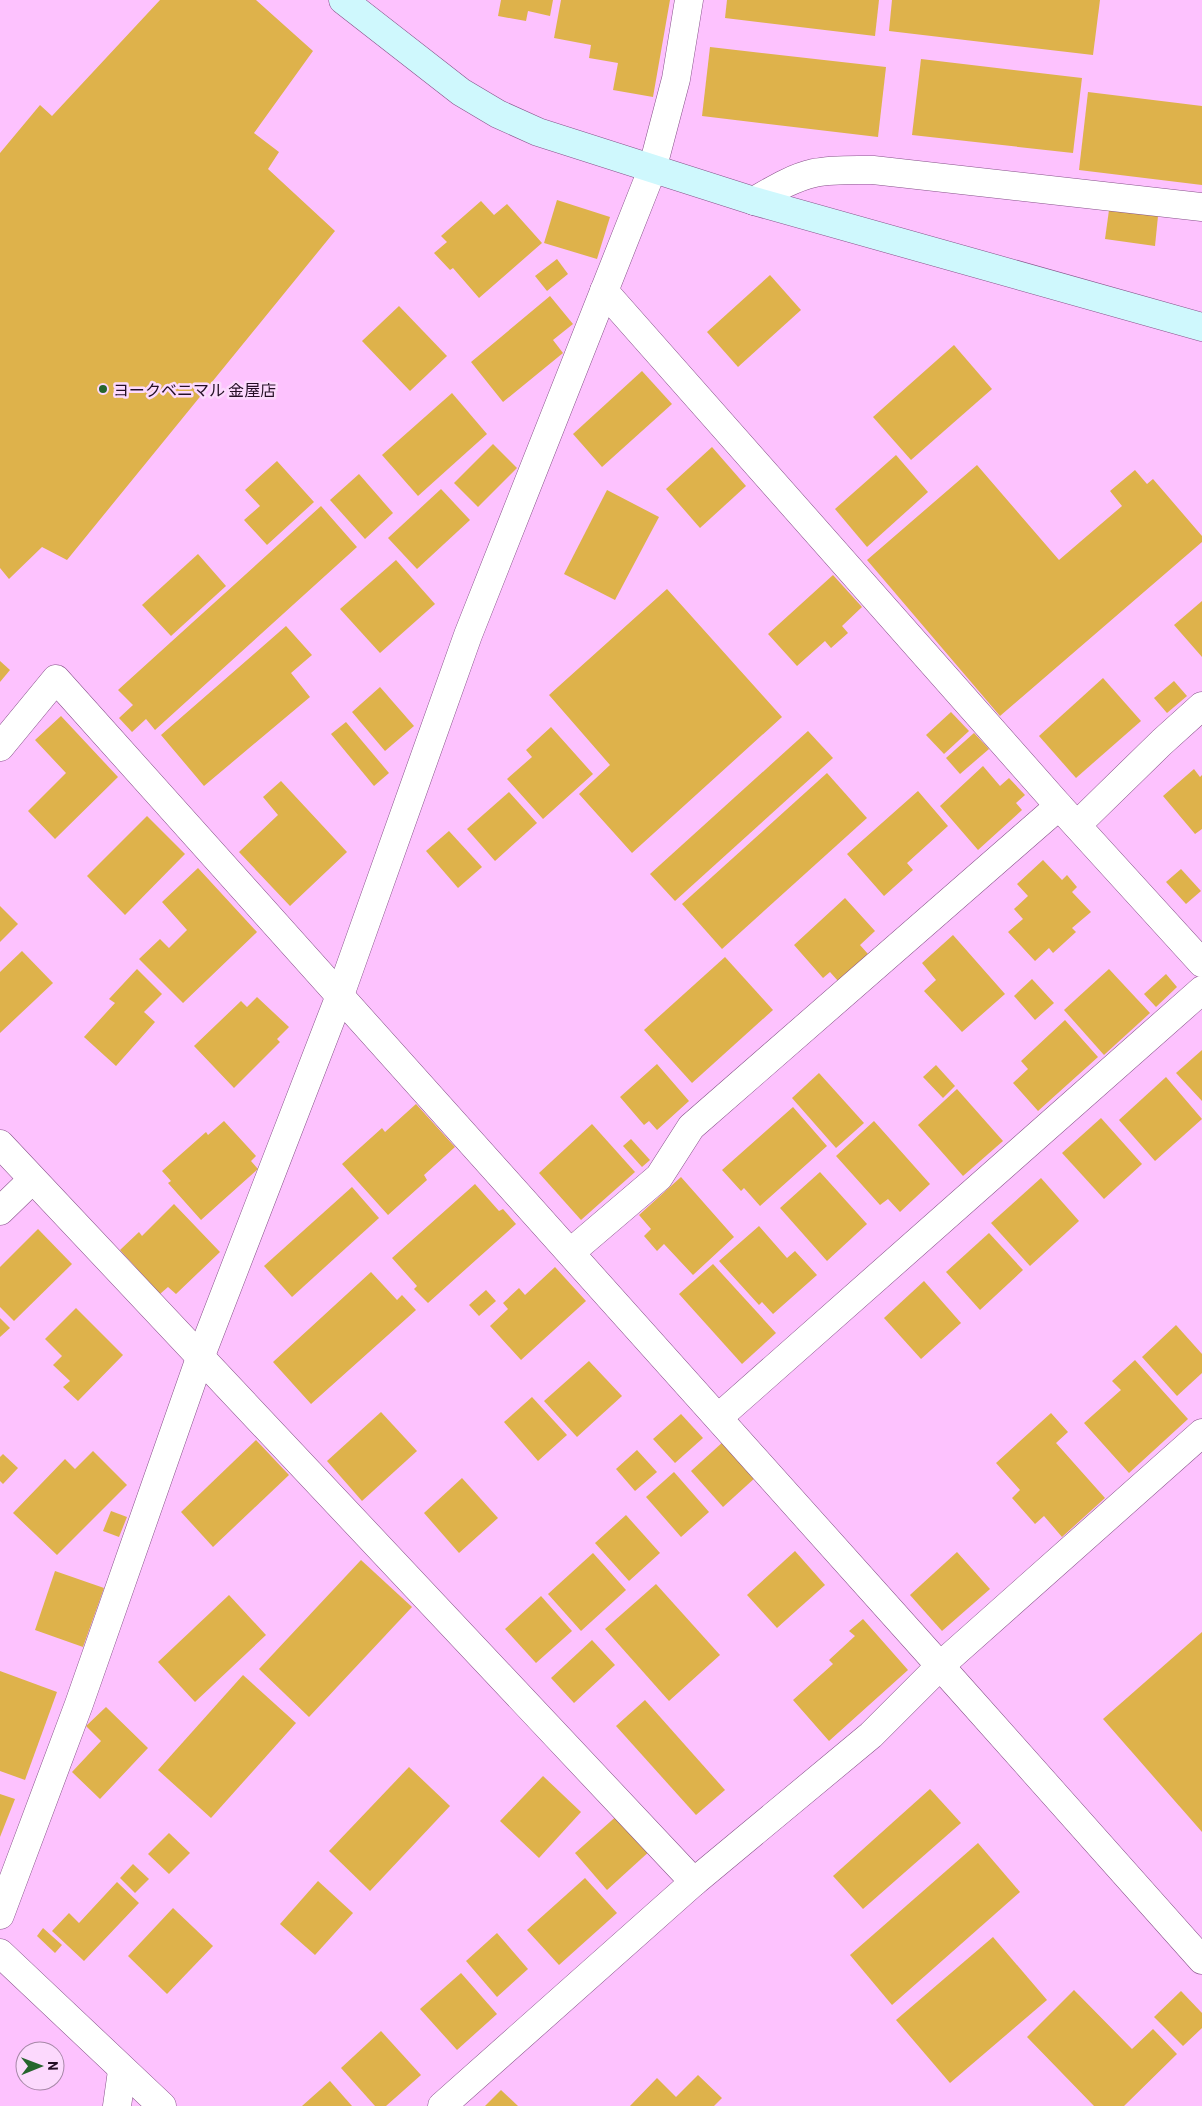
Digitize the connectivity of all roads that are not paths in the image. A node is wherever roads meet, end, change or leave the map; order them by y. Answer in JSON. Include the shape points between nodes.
{"nodes":[{"id":1,"x":343,"y":0,"type":"edge"},
{"id":2,"x":689,"y":0,"type":"edge"},
{"id":3,"x":652,"y":170,"type":"junction"},
{"id":4,"x":754,"y":202,"type":"junction"},
{"id":5,"x":1202,"y":207,"type":"edge"},
{"id":6,"x":604,"y":291,"type":"junction"},
{"id":7,"x":1202,"y":326,"type":"edge"},
{"id":8,"x":1202,"y":706,"type":"edge"},
{"id":9,"x":0,"y":747,"type":"edge"},
{"id":10,"x":1068,"y":815,"type":"junction"},
{"id":11,"x":1202,"y":962,"type":"edge"},
{"id":12,"x":1202,"y":990,"type":"edge"},
{"id":13,"x":339,"y":998,"type":"junction"},
{"id":14,"x":0,"y":1144,"type":"edge"},
{"id":15,"x":32,"y":1180,"type":"junction"},
{"id":16,"x":0,"y":1211,"type":"edge"},
{"id":17,"x":571,"y":1252,"type":"junction"},
{"id":18,"x":200,"y":1358,"type":"junction"},
{"id":19,"x":719,"y":1417,"type":"junction"},
{"id":20,"x":1202,"y":1433,"type":"edge"},
{"id":21,"x":941,"y":1665,"type":"junction"},
{"id":22,"x":694,"y":1882,"type":"junction"},
{"id":23,"x":0,"y":1915,"type":"edge"},
{"id":24,"x":0,"y":1953,"type":"edge"},
{"id":25,"x":1202,"y":1960,"type":"edge"},
{"id":26,"x":122,"y":2070,"type":"junction"},
{"id":27,"x":117,"y":2106,"type":"edge"},
{"id":28,"x":162,"y":2106,"type":"edge"},
{"id":29,"x":442,"y":2106,"type":"edge"}],
"edges":[{"from":1,"to":3,"type":"street","via":[[460,92],[498,114],[538,132]]},
{"from":2,"to":3,"type":"street","via":[[676,79]]},
{"from":3,"to":4,"type":"street"},
{"from":3,"to":6,"type":"street"},
{"from":4,"to":5,"type":"street","via":[[784,184],[813,173],[873,170]]},
{"from":4,"to":7,"type":"street"},
{"from":6,"to":10,"type":"street"},
{"from":6,"to":13,"type":"street","via":[[468,635]]},
{"from":8,"to":10,"type":"street","via":[[1162,742]]},
{"from":9,"to":13,"type":"street","via":[[56,679]]},
{"from":10,"to":11,"type":"street"},
{"from":10,"to":17,"type":"street","via":[[691,1127],[660,1177]]},
{"from":12,"to":19,"type":"street"},
{"from":13,"to":17,"type":"street"},
{"from":13,"to":18,"type":"street"},
{"from":14,"to":15,"type":"street"},
{"from":15,"to":16,"type":"street"},
{"from":15,"to":18,"type":"street"},
{"from":17,"to":19,"type":"street"},
{"from":18,"to":22,"type":"street"},
{"from":18,"to":23,"type":"street","via":[[79,1704]]},
{"from":19,"to":21,"type":"street"},
{"from":20,"to":21,"type":"street"},
{"from":21,"to":22,"type":"street","via":[[871,1735]]},
{"from":21,"to":25,"type":"street"},
{"from":22,"to":29,"type":"street"},
{"from":24,"to":26,"type":"street"},
{"from":26,"to":27,"type":"street"},
{"from":26,"to":28,"type":"street"}]}
